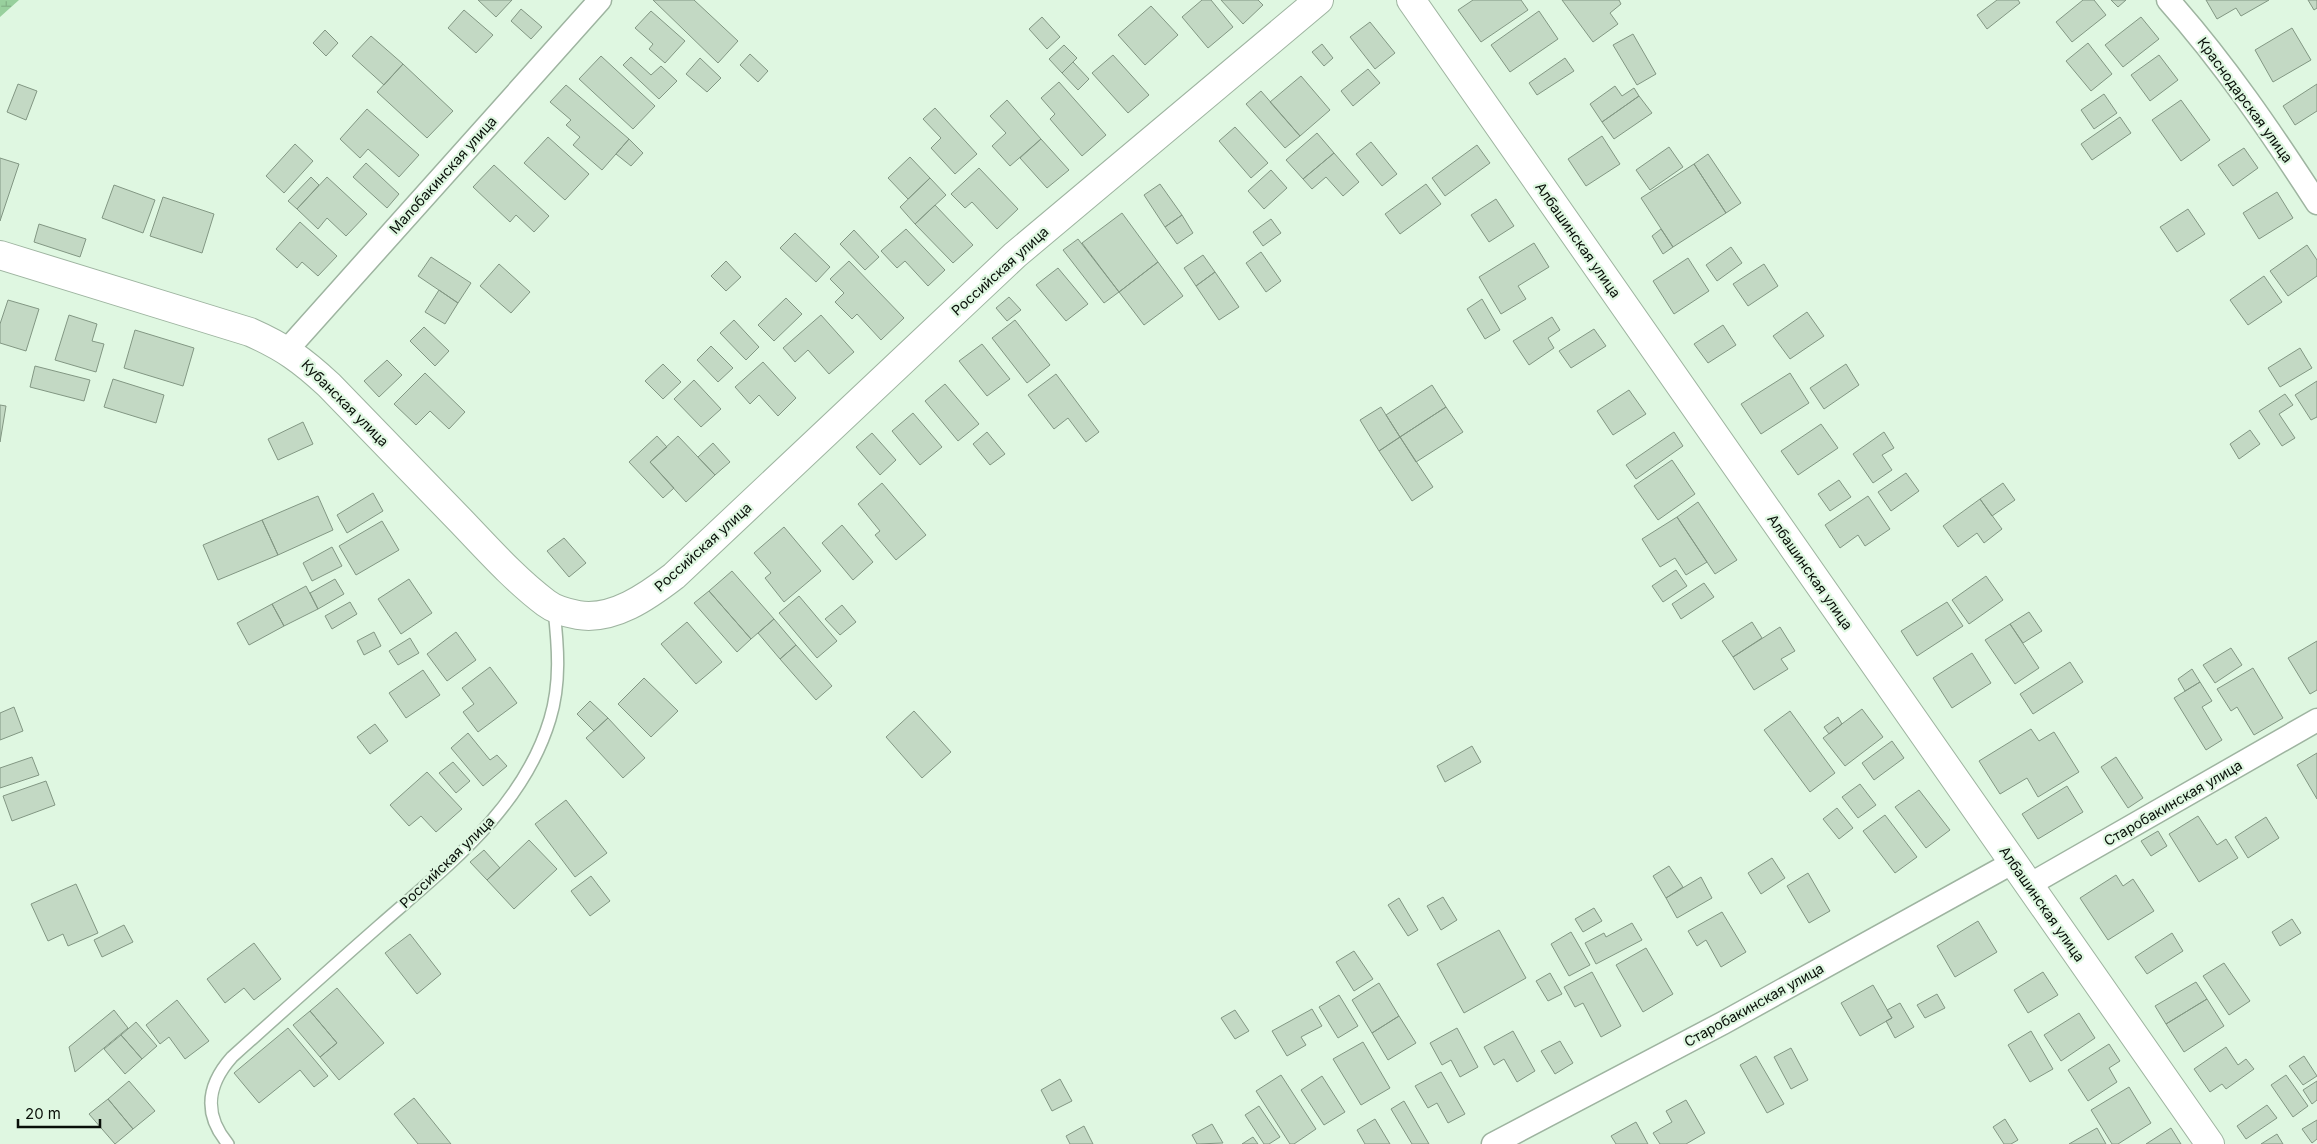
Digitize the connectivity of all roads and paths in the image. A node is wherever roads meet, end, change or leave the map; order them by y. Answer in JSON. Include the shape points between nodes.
{"nodes":[{"id":1,"x":600,"y":0,"type":"edge"},
{"id":2,"x":1319,"y":0,"type":"edge"},
{"id":3,"x":1410,"y":0,"type":"edge"},
{"id":4,"x":2168,"y":0,"type":"edge"},
{"id":5,"x":2317,"y":203,"type":"edge"},
{"id":6,"x":0,"y":254,"type":"edge"},
{"id":7,"x":287,"y":350,"type":"junction"},
{"id":8,"x":554,"y":607,"type":"junction"},
{"id":9,"x":2317,"y":720,"type":"edge"},
{"id":10,"x":2012,"y":863,"type":"junction"},
{"id":11,"x":2030,"y":885,"type":"junction"},
{"id":12,"x":228,"y":1144,"type":"edge"},
{"id":13,"x":1493,"y":1144,"type":"edge"},
{"id":14,"x":2210,"y":1144,"type":"edge"}],
"edges":[{"from":1,"to":7,"type":"street","name":"Малобакинская улица"},
{"from":2,"to":8,"type":"street","name":"Российская улица","via":[[1015,255],[674,576],[650,595],[615,610],[580,615]]},
{"from":3,"to":10,"type":"street","name":"Албашинская улица"},
{"from":4,"to":5,"type":"street","name":"Краснодарская улица","via":[[2229,74]]},
{"from":6,"to":7,"type":"street","name":"Кубанская улица","via":[[250,332]]},
{"from":7,"to":8,"type":"street","name":"Кубанская улица","via":[[302,359],[329,385],[508,569]]},
{"from":8,"to":12,"type":"lane","name":"Российская улица","via":[[557,683],[551,717],[528,771],[510,800],[461,853],[221,1069],[211,1097],[211,1116]]},
{"from":9,"to":11,"type":"street","name":"Старобакинская улица"},
{"from":10,"to":11,"type":"street","name":"Албашинская улица"},
{"from":10,"to":13,"type":"street","name":"Старобакинская улица","via":[[1723,1023]]},
{"from":11,"to":14,"type":"street","name":"Албашинская улица"}]}
